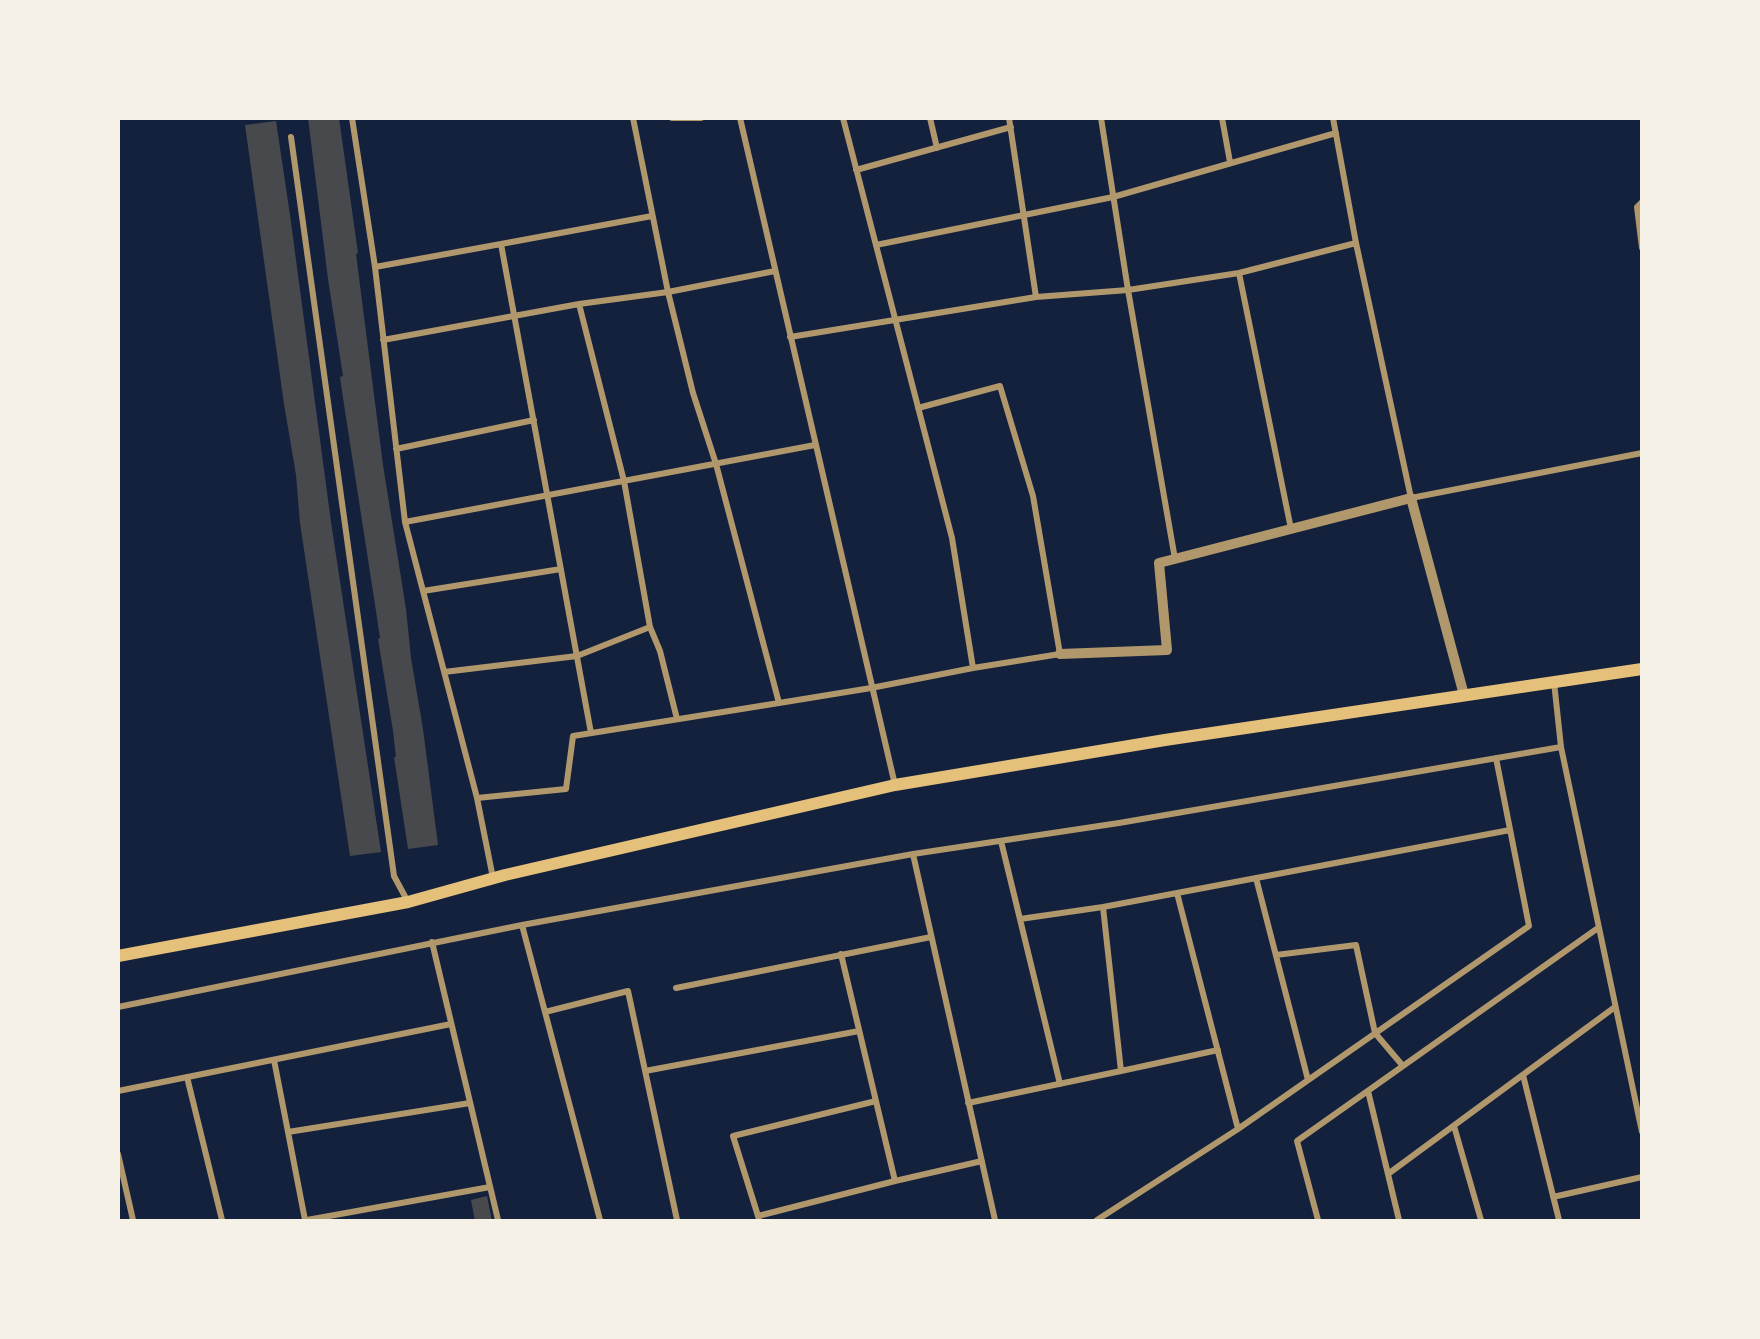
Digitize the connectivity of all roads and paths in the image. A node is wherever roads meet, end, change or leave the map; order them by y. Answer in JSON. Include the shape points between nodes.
{"nodes":[{"id":1,"x":352,"y":118,"type":"edge"},
{"id":2,"x":633,"y":118,"type":"edge"},
{"id":3,"x":672,"y":118,"type":"edge"},
{"id":4,"x":700,"y":118,"type":"edge"},
{"id":5,"x":740,"y":118,"type":"edge"},
{"id":6,"x":843,"y":118,"type":"edge"},
{"id":7,"x":930,"y":118,"type":"edge"},
{"id":8,"x":1009,"y":118,"type":"edge"},
{"id":9,"x":1101,"y":118,"type":"edge"},
{"id":10,"x":1222,"y":118,"type":"edge"},
{"id":11,"x":1333,"y":118,"type":"edge"},
{"id":12,"x":1011,"y":127,"type":"junction"},
{"id":13,"x":1336,"y":133,"type":"junction"},
{"id":14,"x":291,"y":138,"type":"dead end"},
{"id":15,"x":937,"y":148,"type":"junction"},
{"id":16,"x":1230,"y":162,"type":"junction"},
{"id":17,"x":856,"y":170,"type":"junction"},
{"id":18,"x":1113,"y":197,"type":"junction"},
{"id":19,"x":1641,"y":202,"type":"edge"},
{"id":20,"x":1023,"y":215,"type":"junction"},
{"id":21,"x":652,"y":216,"type":"junction"},
{"id":22,"x":501,"y":243,"type":"junction"},
{"id":23,"x":1356,"y":243,"type":"junction"},
{"id":24,"x":876,"y":245,"type":"junction"},
{"id":25,"x":1641,"y":248,"type":"edge"},
{"id":26,"x":375,"y":267,"type":"junction"},
{"id":27,"x":776,"y":271,"type":"junction"},
{"id":28,"x":1239,"y":273,"type":"junction"},
{"id":29,"x":1128,"y":290,"type":"junction"},
{"id":30,"x":668,"y":291,"type":"junction"},
{"id":31,"x":1036,"y":297,"type":"junction"},
{"id":32,"x":579,"y":304,"type":"junction"},
{"id":33,"x":514,"y":316,"type":"junction"},
{"id":34,"x":895,"y":319,"type":"junction"},
{"id":35,"x":790,"y":337,"type":"junction"},
{"id":36,"x":383,"y":340,"type":"junction"},
{"id":37,"x":918,"y":408,"type":"junction"},
{"id":38,"x":534,"y":420,"type":"junction"},
{"id":39,"x":815,"y":445,"type":"junction"},
{"id":40,"x":396,"y":449,"type":"junction"},
{"id":41,"x":1641,"y":453,"type":"edge"},
{"id":42,"x":716,"y":465,"type":"junction"},
{"id":43,"x":624,"y":481,"type":"junction"},
{"id":44,"x":548,"y":495,"type":"junction"},
{"id":45,"x":1411,"y":498,"type":"junction"},
{"id":46,"x":405,"y":522,"type":"junction"},
{"id":47,"x":1290,"y":529,"type":"junction"},
{"id":48,"x":1175,"y":559,"type":"junction"},
{"id":49,"x":561,"y":569,"type":"junction"},
{"id":50,"x":423,"y":591,"type":"junction"},
{"id":51,"x":650,"y":627,"type":"junction"},
{"id":52,"x":1060,"y":654,"type":"junction"},
{"id":53,"x":577,"y":656,"type":"junction"},
{"id":54,"x":973,"y":668,"type":"junction"},
{"id":55,"x":1641,"y":669,"type":"edge"},
{"id":56,"x":444,"y":672,"type":"junction"},
{"id":57,"x":1554,"y":682,"type":"junction"},
{"id":58,"x":871,"y":688,"type":"junction"},
{"id":59,"x":1464,"y":695,"type":"junction"},
{"id":60,"x":779,"y":703,"type":"junction"},
{"id":61,"x":677,"y":719,"type":"junction"},
{"id":62,"x":591,"y":733,"type":"junction"},
{"id":63,"x":1560,"y":747,"type":"junction"},
{"id":64,"x":1496,"y":758,"type":"junction"},
{"id":65,"x":895,"y":784,"type":"junction"},
{"id":66,"x":477,"y":798,"type":"junction"},
{"id":67,"x":1510,"y":830,"type":"junction"},
{"id":68,"x":1001,"y":841,"type":"junction"},
{"id":69,"x":913,"y":854,"type":"junction"},
{"id":70,"x":493,"y":878,"type":"junction"},
{"id":71,"x":1256,"y":878,"type":"junction"},
{"id":72,"x":1177,"y":893,"type":"junction"},
{"id":73,"x":408,"y":902,"type":"junction"},
{"id":74,"x":1103,"y":907,"type":"junction"},
{"id":75,"x":1020,"y":919,"type":"junction"},
{"id":76,"x":522,"y":925,"type":"junction"},
{"id":77,"x":1598,"y":928,"type":"junction"},
{"id":78,"x":931,"y":937,"type":"junction"},
{"id":79,"x":432,"y":942,"type":"junction"},
{"id":80,"x":841,"y":954,"type":"junction"},
{"id":81,"x":1276,"y":955,"type":"junction"},
{"id":82,"x":118,"y":956,"type":"edge"},
{"id":83,"x":676,"y":988,"type":"dead end"},
{"id":84,"x":118,"y":1007,"type":"edge"},
{"id":85,"x":1615,"y":1007,"type":"junction"},
{"id":86,"x":545,"y":1012,"type":"junction"},
{"id":87,"x":451,"y":1024,"type":"junction"},
{"id":88,"x":859,"y":1031,"type":"junction"},
{"id":89,"x":1375,"y":1033,"type":"junction"},
{"id":90,"x":1218,"y":1050,"type":"junction"},
{"id":91,"x":274,"y":1060,"type":"junction"},
{"id":92,"x":1403,"y":1066,"type":"junction"},
{"id":93,"x":645,"y":1071,"type":"junction"},
{"id":94,"x":1120,"y":1071,"type":"junction"},
{"id":95,"x":1522,"y":1075,"type":"junction"},
{"id":96,"x":187,"y":1077,"type":"junction"},
{"id":97,"x":1308,"y":1080,"type":"junction"},
{"id":98,"x":1060,"y":1084,"type":"junction"},
{"id":99,"x":1368,"y":1090,"type":"junction"},
{"id":100,"x":118,"y":1091,"type":"edge"},
{"id":101,"x":876,"y":1101,"type":"junction"},
{"id":102,"x":470,"y":1103,"type":"junction"},
{"id":103,"x":968,"y":1103,"type":"junction"},
{"id":104,"x":1454,"y":1126,"type":"junction"},
{"id":105,"x":1641,"y":1128,"type":"edge"},
{"id":106,"x":1238,"y":1129,"type":"junction"},
{"id":107,"x":288,"y":1132,"type":"junction"},
{"id":108,"x":118,"y":1154,"type":"edge"},
{"id":109,"x":982,"y":1161,"type":"junction"},
{"id":110,"x":1388,"y":1174,"type":"junction"},
{"id":111,"x":1641,"y":1177,"type":"edge"},
{"id":112,"x":894,"y":1181,"type":"junction"},
{"id":113,"x":490,"y":1187,"type":"junction"},
{"id":114,"x":1553,"y":1197,"type":"junction"},
{"id":115,"x":759,"y":1218,"type":"edge"},
{"id":116,"x":133,"y":1221,"type":"edge"},
{"id":117,"x":222,"y":1221,"type":"edge"},
{"id":118,"x":306,"y":1221,"type":"edge"},
{"id":119,"x":498,"y":1221,"type":"edge"},
{"id":120,"x":600,"y":1221,"type":"edge"},
{"id":121,"x":677,"y":1221,"type":"edge"},
{"id":122,"x":994,"y":1221,"type":"edge"},
{"id":123,"x":1097,"y":1221,"type":"edge"},
{"id":124,"x":1318,"y":1221,"type":"edge"},
{"id":125,"x":1399,"y":1221,"type":"edge"},
{"id":126,"x":1481,"y":1221,"type":"edge"},
{"id":127,"x":1559,"y":1221,"type":"edge"}],
"edges":[{"from":1,"to":26,"type":"street"},
{"from":2,"to":21,"type":"street"},
{"from":3,"to":4,"type":"street"},
{"from":5,"to":27,"type":"street"},
{"from":6,"to":17,"type":"street"},
{"from":7,"to":15,"type":"street"},
{"from":8,"to":12,"type":"street"},
{"from":9,"to":18,"type":"street"},
{"from":10,"to":16,"type":"street"},
{"from":11,"to":13,"type":"street"},
{"from":12,"to":15,"type":"street"},
{"from":12,"to":20,"type":"street"},
{"from":13,"to":16,"type":"street"},
{"from":13,"to":23,"type":"street"},
{"from":14,"to":73,"type":"street","via":[[394,876]]},
{"from":15,"to":17,"type":"street"},
{"from":16,"to":18,"type":"street"},
{"from":17,"to":24,"type":"street"},
{"from":18,"to":20,"type":"street"},
{"from":18,"to":29,"type":"street"},
{"from":19,"to":25,"type":"street","via":[[1637,207]]},
{"from":20,"to":24,"type":"street"},
{"from":20,"to":31,"type":"street"},
{"from":21,"to":22,"type":"street"},
{"from":21,"to":30,"type":"street"},
{"from":22,"to":26,"type":"street"},
{"from":22,"to":33,"type":"street"},
{"from":23,"to":28,"type":"street"},
{"from":23,"to":45,"type":"street"},
{"from":24,"to":34,"type":"street"},
{"from":26,"to":36,"type":"street"},
{"from":27,"to":30,"type":"street"},
{"from":27,"to":35,"type":"street"},
{"from":28,"to":29,"type":"street"},
{"from":28,"to":47,"type":"street"},
{"from":29,"to":31,"type":"street"},
{"from":29,"to":48,"type":"street"},
{"from":30,"to":32,"type":"street"},
{"from":30,"to":42,"type":"street","via":[[693,393]]},
{"from":31,"to":34,"type":"street"},
{"from":32,"to":33,"type":"street"},
{"from":32,"to":43,"type":"street"},
{"from":33,"to":36,"type":"street"},
{"from":33,"to":38,"type":"street"},
{"from":34,"to":35,"type":"street"},
{"from":34,"to":37,"type":"street"},
{"from":35,"to":39,"type":"street"},
{"from":36,"to":40,"type":"street"},
{"from":37,"to":52,"type":"street","via":[[1000,386],[1033,496]]},
{"from":37,"to":54,"type":"street","via":[[952,538]]},
{"from":38,"to":40,"type":"street"},
{"from":38,"to":44,"type":"street"},
{"from":39,"to":42,"type":"street"},
{"from":39,"to":58,"type":"street"},
{"from":40,"to":46,"type":"street"},
{"from":41,"to":45,"type":"street"},
{"from":42,"to":43,"type":"street"},
{"from":42,"to":60,"type":"street"},
{"from":43,"to":44,"type":"street"},
{"from":43,"to":51,"type":"street"},
{"from":44,"to":46,"type":"street"},
{"from":44,"to":49,"type":"street"},
{"from":45,"to":47,"type":"street"},
{"from":45,"to":59,"type":"street"},
{"from":46,"to":50,"type":"street"},
{"from":47,"to":48,"type":"street"},
{"from":48,"to":52,"type":"street","via":[[1159,563],[1167,650]]},
{"from":49,"to":50,"type":"street"},
{"from":49,"to":53,"type":"street"},
{"from":50,"to":56,"type":"street"},
{"from":51,"to":53,"type":"street"},
{"from":51,"to":61,"type":"street"},
{"from":52,"to":54,"type":"street"},
{"from":53,"to":56,"type":"street"},
{"from":53,"to":62,"type":"street"},
{"from":54,"to":58,"type":"street"},
{"from":55,"to":57,"type":"main road"},
{"from":56,"to":66,"type":"street"},
{"from":57,"to":59,"type":"main road"},
{"from":57,"to":63,"type":"street"},
{"from":58,"to":60,"type":"street"},
{"from":58,"to":65,"type":"street"},
{"from":59,"to":65,"type":"main road"},
{"from":60,"to":61,"type":"street"},
{"from":61,"to":62,"type":"street"},
{"from":62,"to":66,"type":"street","via":[[573,736],[566,789]]},
{"from":63,"to":64,"type":"street"},
{"from":63,"to":77,"type":"street"},
{"from":64,"to":67,"type":"street"},
{"from":64,"to":68,"type":"street"},
{"from":65,"to":70,"type":"main road"},
{"from":66,"to":70,"type":"street"},
{"from":67,"to":71,"type":"street"},
{"from":67,"to":89,"type":"street","via":[[1529,926]]},
{"from":68,"to":69,"type":"street"},
{"from":68,"to":75,"type":"street"},
{"from":69,"to":76,"type":"street"},
{"from":69,"to":78,"type":"street"},
{"from":70,"to":73,"type":"main road"},
{"from":71,"to":72,"type":"street"},
{"from":71,"to":81,"type":"street"},
{"from":72,"to":74,"type":"street"},
{"from":72,"to":90,"type":"street"},
{"from":73,"to":82,"type":"main road"},
{"from":74,"to":75,"type":"street"},
{"from":74,"to":94,"type":"street"},
{"from":75,"to":98,"type":"street"},
{"from":76,"to":79,"type":"street"},
{"from":76,"to":86,"type":"street"},
{"from":77,"to":85,"type":"street"},
{"from":77,"to":92,"type":"street"},
{"from":78,"to":80,"type":"street"},
{"from":78,"to":103,"type":"street"},
{"from":79,"to":84,"type":"street"},
{"from":79,"to":87,"type":"street"},
{"from":80,"to":83,"type":"street"},
{"from":80,"to":88,"type":"street"},
{"from":81,"to":89,"type":"street","via":[[1356,945]]},
{"from":81,"to":97,"type":"street"},
{"from":85,"to":95,"type":"street"},
{"from":85,"to":105,"type":"street"},
{"from":86,"to":93,"type":"street","via":[[628,991]]},
{"from":86,"to":120,"type":"street"},
{"from":87,"to":91,"type":"street"},
{"from":87,"to":102,"type":"street"},
{"from":88,"to":93,"type":"street"},
{"from":88,"to":101,"type":"street"},
{"from":89,"to":92,"type":"street"},
{"from":89,"to":97,"type":"street"},
{"from":90,"to":94,"type":"street"},
{"from":90,"to":106,"type":"street"},
{"from":91,"to":96,"type":"street"},
{"from":91,"to":107,"type":"street"},
{"from":92,"to":99,"type":"street"},
{"from":93,"to":121,"type":"street"},
{"from":94,"to":98,"type":"street"},
{"from":95,"to":104,"type":"street"},
{"from":95,"to":114,"type":"street"},
{"from":96,"to":100,"type":"street"},
{"from":96,"to":117,"type":"street"},
{"from":97,"to":106,"type":"street"},
{"from":98,"to":103,"type":"street"},
{"from":99,"to":110,"type":"street"},
{"from":99,"to":124,"type":"street","via":[[1297,1141]]},
{"from":101,"to":112,"type":"street"},
{"from":101,"to":115,"type":"street","via":[[733,1136]]},
{"from":102,"to":107,"type":"street"},
{"from":102,"to":113,"type":"street"},
{"from":103,"to":109,"type":"street"},
{"from":104,"to":110,"type":"street"},
{"from":104,"to":126,"type":"street"},
{"from":106,"to":123,"type":"street"},
{"from":107,"to":118,"type":"street"},
{"from":108,"to":116,"type":"street"},
{"from":109,"to":112,"type":"street"},
{"from":109,"to":122,"type":"street"},
{"from":110,"to":125,"type":"street"},
{"from":111,"to":114,"type":"street"},
{"from":112,"to":115,"type":"street"},
{"from":113,"to":118,"type":"street"},
{"from":113,"to":119,"type":"street"},
{"from":114,"to":127,"type":"street"}]}
